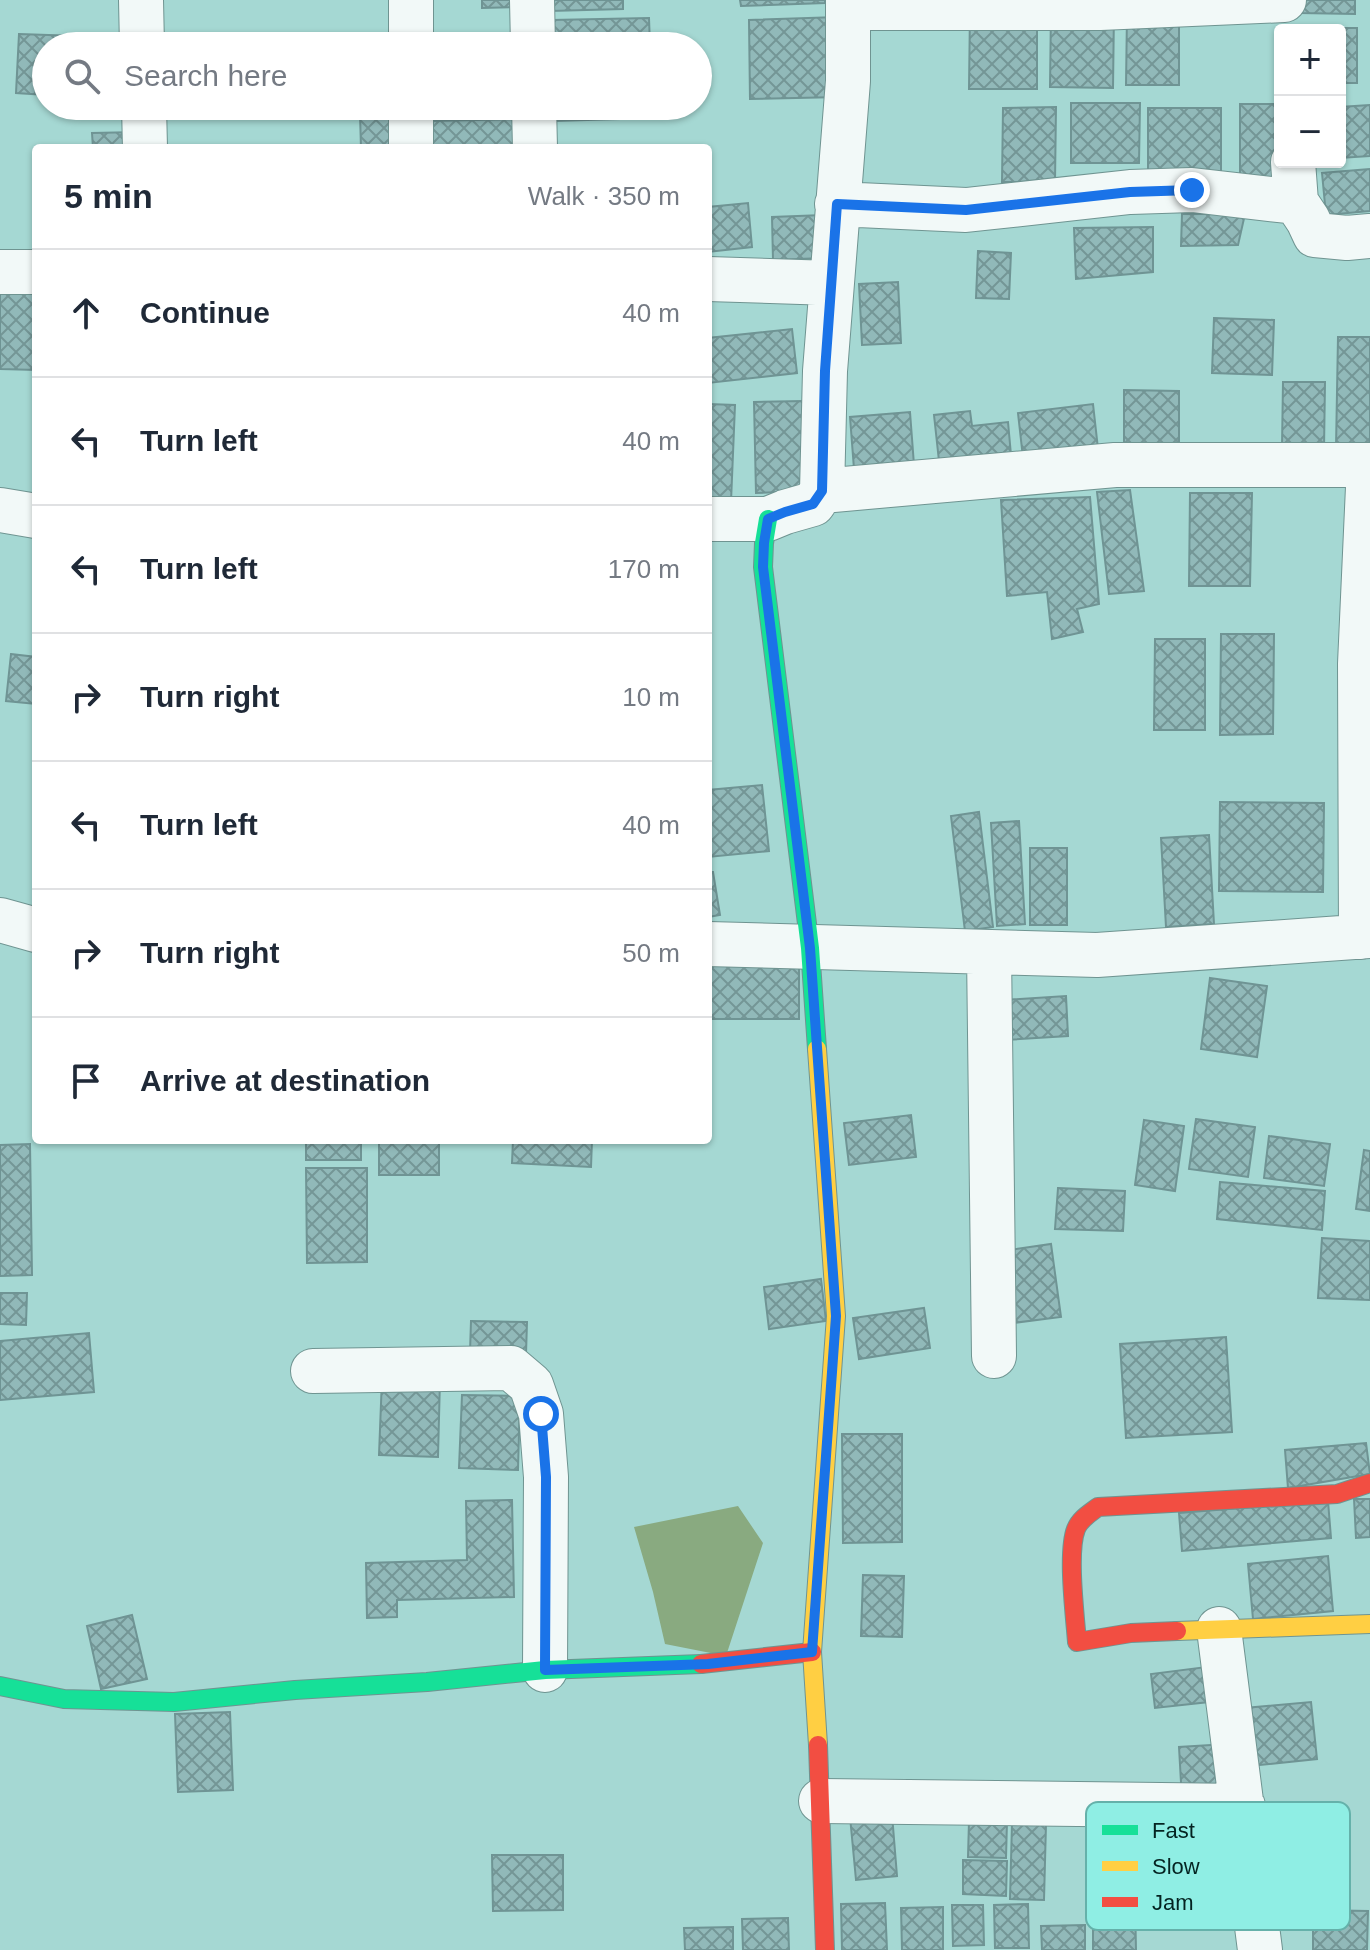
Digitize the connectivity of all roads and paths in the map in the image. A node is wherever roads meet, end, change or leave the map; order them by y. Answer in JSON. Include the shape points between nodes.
{"nodes":[{"id":1,"x":141,"y":0,"type":"edge"},
{"id":2,"x":411,"y":0,"type":"edge"},
{"id":3,"x":532,"y":0,"type":"edge"},
{"id":4,"x":1284,"y":0,"type":"edge"},
{"id":5,"x":848,"y":4,"type":"edge"},
{"id":6,"x":1285,"y":24,"type":"edge"},
{"id":7,"x":142,"y":32,"type":"edge"},
{"id":8,"x":411,"y":32,"type":"edge"},
{"id":9,"x":533,"y":32,"type":"edge"},
{"id":10,"x":144,"y":120,"type":"edge"},
{"id":11,"x":411,"y":120,"type":"edge"},
{"id":12,"x":534,"y":120,"type":"edge"},
{"id":13,"x":145,"y":144,"type":"edge"},
{"id":14,"x":411,"y":144,"type":"edge"},
{"id":15,"x":535,"y":144,"type":"edge"},
{"id":16,"x":1294,"y":182,"type":"edge"},
{"id":17,"x":837,"y":204,"type":"junction"},
{"id":18,"x":1370,"y":236,"type":"edge"},
{"id":19,"x":0,"y":272,"type":"edge"},
{"id":20,"x":32,"y":272,"type":"edge"},
{"id":21,"x":712,"y":279,"type":"edge"},
{"id":22,"x":832,"y":283,"type":"junction"},
{"id":23,"x":1370,"y":465,"type":"edge"},
{"id":24,"x":822,"y":491,"type":"junction"},
{"id":25,"x":0,"y":510,"type":"edge"},
{"id":26,"x":32,"y":515,"type":"edge"},
{"id":27,"x":712,"y":519,"type":"edge"},
{"id":28,"x":768,"y":519,"type":"junction"},
{"id":29,"x":0,"y":920,"type":"edge"},
{"id":30,"x":32,"y":929,"type":"edge"},
{"id":31,"x":1366,"y":937,"type":"edge"},
{"id":32,"x":712,"y":944,"type":"edge"},
{"id":33,"x":810,"y":948,"type":"junction"},
{"id":34,"x":989,"y":952,"type":"junction"},
{"id":35,"x":994,"y":1356,"type":"dead end"},
{"id":36,"x":313,"y":1371,"type":"dead end"},
{"id":37,"x":1370,"y":1483,"type":"edge"},
{"id":38,"x":1370,"y":1624,"type":"edge"},
{"id":39,"x":1219,"y":1629,"type":"junction"},
{"id":40,"x":812,"y":1652,"type":"junction"},
{"id":41,"x":545,"y":1670,"type":"junction"},
{"id":42,"x":0,"y":1686,"type":"edge"},
{"id":43,"x":821,"y":1801,"type":"junction"},
{"id":44,"x":1242,"y":1802,"type":"edge"},
{"id":45,"x":1086,"y":1804,"type":"edge"},
{"id":46,"x":1258,"y":1930,"type":"edge"},
{"id":47,"x":825,"y":1950,"type":"edge"},
{"id":48,"x":1260,"y":1950,"type":"edge"}],
"edges":[{"from":1,"to":7,"type":"street"},
{"from":2,"to":8,"type":"street"},
{"from":3,"to":9,"type":"street"},
{"from":4,"to":5,"type":"street","via":[[1100,8]]},
{"from":4,"to":6,"type":"street"},
{"from":5,"to":17,"type":"street","via":[[848,81]]},
{"from":10,"to":13,"type":"street"},
{"from":11,"to":14,"type":"street"},
{"from":12,"to":15,"type":"street"},
{"from":16,"to":17,"type":"street","via":[[966,210]]},
{"from":16,"to":18,"type":"street","via":[[1315,235]]},
{"from":17,"to":22,"type":"street"},
{"from":19,"to":20,"type":"street"},
{"from":21,"to":22,"type":"street"},
{"from":22,"to":24,"type":"street"},
{"from":23,"to":24,"type":"street","via":[[1115,465]]},
{"from":23,"to":31,"type":"street","via":[[1360,664]]},
{"from":24,"to":28,"type":"street","via":[[813,504]]},
{"from":25,"to":26,"type":"street"},
{"from":27,"to":28,"type":"street"},
{"from":28,"to":33,"type":"street","via":[[763,567]]},
{"from":29,"to":30,"type":"street"},
{"from":31,"to":34,"type":"street","via":[[1097,955]]},
{"from":32,"to":33,"type":"street"},
{"from":33,"to":34,"type":"street"},
{"from":33,"to":40,"type":"street","via":[[836,1316]]},
{"from":34,"to":35,"type":"street"},
{"from":36,"to":41,"type":"street","via":[[511,1368],[531,1385],[541,1414],[546,1477]]},
{"from":37,"to":39,"type":"street","via":[[1337,1494],[1098,1507],[1085,1516],[1075,1531],[1077,1642],[1131,1633]]},
{"from":38,"to":39,"type":"street"},
{"from":39,"to":44,"type":"street"},
{"from":40,"to":41,"type":"street","via":[[708,1664]]},
{"from":40,"to":43,"type":"street"},
{"from":41,"to":42,"type":"street","via":[[174,1702],[64,1699]]},
{"from":43,"to":45,"type":"street"},
{"from":43,"to":47,"type":"street"},
{"from":46,"to":48,"type":"street"}]}
